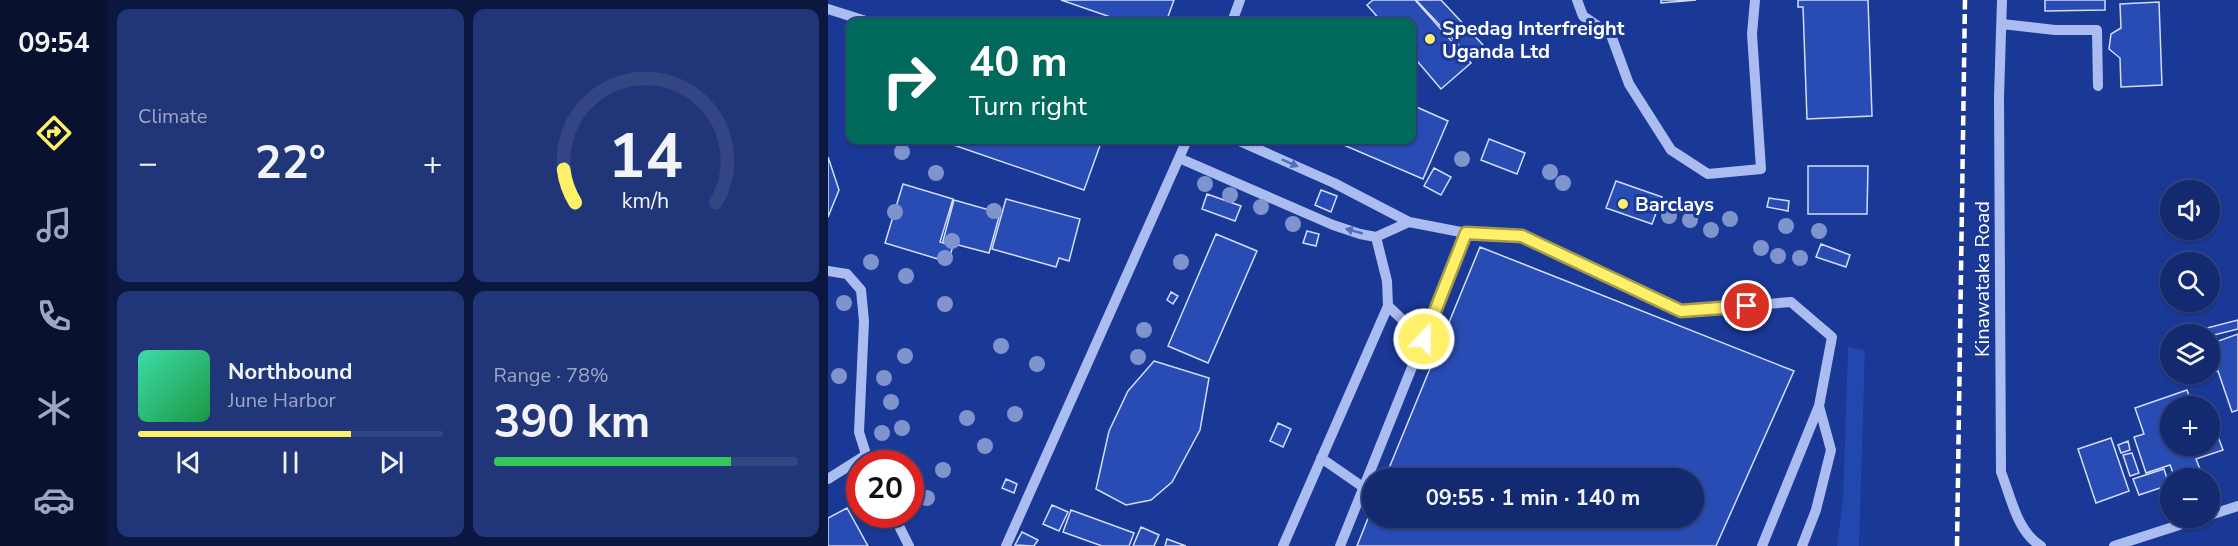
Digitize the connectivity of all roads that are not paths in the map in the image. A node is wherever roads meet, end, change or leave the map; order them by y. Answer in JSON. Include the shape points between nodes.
{"nodes":[{"id":1,"x":1240,"y":0,"type":"edge"},
{"id":2,"x":1577,"y":0,"type":"edge"},
{"id":3,"x":1755,"y":0,"type":"edge"},
{"id":4,"x":2002,"y":0,"type":"edge"},
{"id":5,"x":828,"y":9,"type":"edge"},
{"id":6,"x":846,"y":15,"type":"junction"},
{"id":7,"x":856,"y":18,"type":"edge"},
{"id":8,"x":1233,"y":18,"type":"edge"},
{"id":9,"x":828,"y":19,"type":"edge"},
{"id":10,"x":2002,"y":24,"type":"junction"},
{"id":11,"x":2098,"y":86,"type":"dead end"},
{"id":12,"x":1185,"y":144,"type":"edge"},
{"id":13,"x":1246,"y":144,"type":"edge"},
{"id":14,"x":1179,"y":158,"type":"junction"},
{"id":15,"x":1408,"y":222,"type":"junction"},
{"id":16,"x":1466,"y":233,"type":"junction"},
{"id":17,"x":1376,"y":237,"type":"junction"},
{"id":18,"x":828,"y":271,"type":"edge"},
{"id":19,"x":1388,"y":306,"type":"junction"},
{"id":20,"x":1424,"y":339,"type":"junction"},
{"id":21,"x":1819,"y":406,"type":"junction"},
{"id":22,"x":864,"y":450,"type":"edge"},
{"id":23,"x":1321,"y":458,"type":"junction"},
{"id":24,"x":1372,"y":468,"type":"edge"},
{"id":25,"x":846,"y":470,"type":"edge"},
{"id":26,"x":828,"y":479,"type":"edge"},
{"id":27,"x":1362,"y":486,"type":"edge"},
{"id":28,"x":1362,"y":492,"type":"edge"},
{"id":29,"x":2238,"y":506,"type":"edge"},
{"id":30,"x":2220,"y":512,"type":"edge"},
{"id":31,"x":900,"y":528,"type":"edge"},
{"id":32,"x":2170,"y":528,"type":"edge"},
{"id":33,"x":909,"y":546,"type":"edge"},
{"id":34,"x":1006,"y":546,"type":"edge"},
{"id":35,"x":1282,"y":546,"type":"edge"},
{"id":36,"x":1340,"y":546,"type":"edge"},
{"id":37,"x":1762,"y":546,"type":"edge"},
{"id":38,"x":1802,"y":546,"type":"edge"},
{"id":39,"x":2042,"y":546,"type":"edge"},
{"id":40,"x":2114,"y":546,"type":"edge"}],
"edges":[{"from":1,"to":8,"type":"street"},
{"from":2,"to":3,"type":"street","via":[[1583,16],[1611,35],[1629,84],[1671,150],[1708,174],[1761,169],[1752,34]]},
{"from":4,"to":10,"type":"street","name":"Kinawataka Road"},
{"from":5,"to":6,"type":"street"},
{"from":6,"to":7,"type":"street"},
{"from":6,"to":9,"type":"street"},
{"from":10,"to":11,"type":"street","via":[[2097,30]]},
{"from":10,"to":39,"type":"street","name":"Kinawataka Road","via":[[2001,472],[2022,525],[2030,539]]},
{"from":12,"to":14,"type":"street"},
{"from":13,"to":15,"type":"street","one_way":true,"via":[[1334,183]]},
{"from":17,"to":14,"type":"street","one_way":true,"via":[[1333,225]]},
{"from":14,"to":34,"type":"street"},
{"from":15,"to":16,"type":"street"},
{"from":15,"to":17,"type":"street"},
{"from":16,"to":20,"type":"street"},
{"from":16,"to":21,"type":"street","via":[[1522,236],[1681,311],[1791,302],[1832,337]]},
{"from":17,"to":19,"type":"street","via":[[1387,281]]},
{"from":18,"to":22,"type":"street","via":[[847,274],[861,290],[864,321],[859,432]]},
{"from":19,"to":20,"type":"street"},
{"from":19,"to":23,"type":"street"},
{"from":20,"to":24,"type":"street"},
{"from":21,"to":37,"type":"street"},
{"from":21,"to":38,"type":"street","via":[[1830,450],[1816,510]]},
{"from":23,"to":27,"type":"street"},
{"from":23,"to":35,"type":"street"},
{"from":25,"to":26,"type":"street"},
{"from":28,"to":36,"type":"street"},
{"from":29,"to":30,"type":"street"},
{"from":31,"to":33,"type":"street"},
{"from":32,"to":40,"type":"street"}]}
